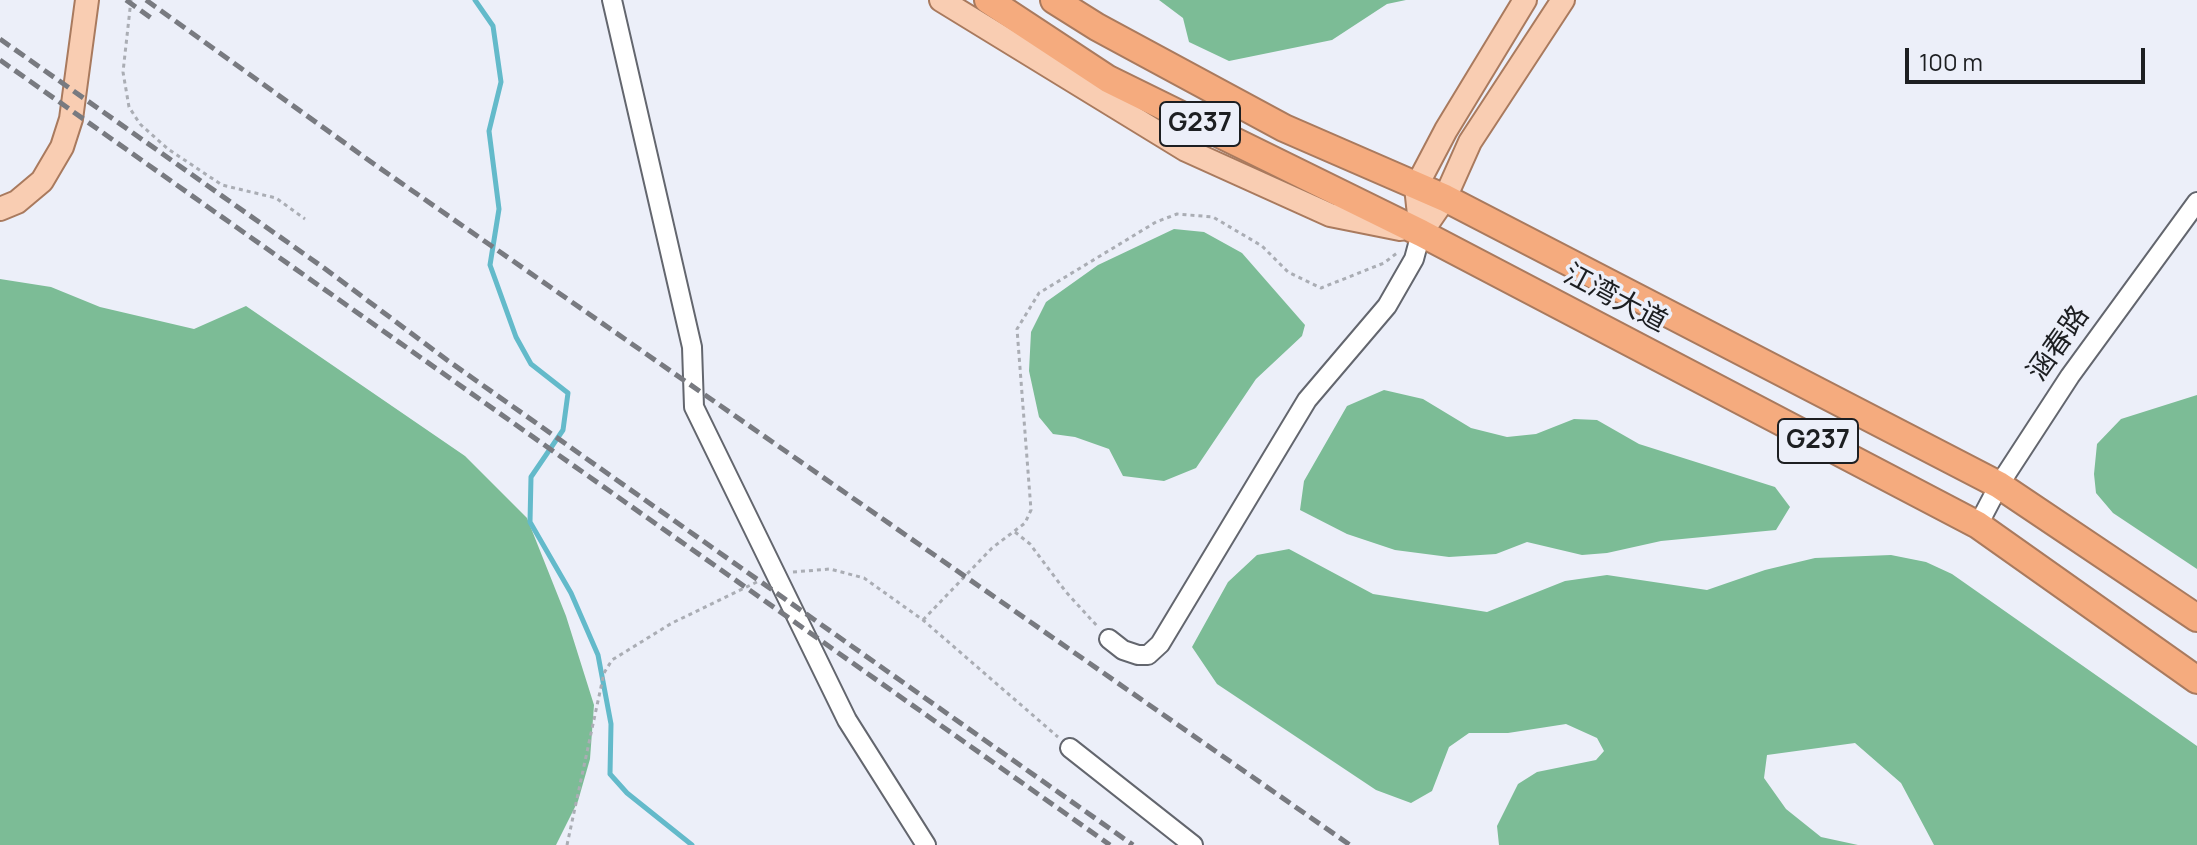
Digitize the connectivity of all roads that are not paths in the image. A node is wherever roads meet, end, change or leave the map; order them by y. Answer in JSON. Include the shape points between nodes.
{"nodes":[{"id":1,"x":87,"y":0,"type":"edge"},
{"id":2,"x":612,"y":0,"type":"edge"},
{"id":3,"x":941,"y":0,"type":"edge"},
{"id":4,"x":988,"y":0,"type":"edge"},
{"id":5,"x":1054,"y":0,"type":"edge"},
{"id":6,"x":1525,"y":0,"type":"edge"},
{"id":7,"x":1563,"y":0,"type":"edge"},
{"id":8,"x":1416,"y":187,"type":"junction"},
{"id":9,"x":1445,"y":198,"type":"junction"},
{"id":10,"x":2197,"y":202,"type":"edge"},
{"id":11,"x":0,"y":209,"type":"edge"},
{"id":12,"x":1421,"y":233,"type":"junction"},
{"id":13,"x":1999,"y":485,"type":"junction"},
{"id":14,"x":1978,"y":525,"type":"junction"},
{"id":15,"x":2197,"y":618,"type":"edge"},
{"id":16,"x":1109,"y":639,"type":"road end"},
{"id":17,"x":2197,"y":680,"type":"edge"},
{"id":18,"x":1070,"y":748,"type":"road end"},
{"id":19,"x":926,"y":845,"type":"edge"},
{"id":20,"x":1193,"y":845,"type":"edge"}],
"edges":[{"from":1,"to":11,"type":"main road","via":[[71,119],[62,147],[42,181]]},
{"from":2,"to":19,"type":"street","via":[[692,347],[694,407],[847,720]]},
{"from":3,"to":12,"type":"main road","via":[[1186,150],[1330,215]]},
{"from":4,"to":12,"type":"highway","name":"江湾大道","number":"G237","via":[[1108,79]]},
{"from":5,"to":8,"type":"highway","name":"江湾大道","number":"G237","via":[[1284,128]]},
{"from":6,"to":8,"type":"main road"},
{"from":7,"to":9,"type":"main road","via":[[1470,142]]},
{"from":8,"to":9,"type":"highway","name":"江湾大道","number":"G237"},
{"from":8,"to":12,"type":"main road"},
{"from":9,"to":12,"type":"main road"},
{"from":9,"to":13,"type":"highway","name":"江湾大道","number":"G237"},
{"from":10,"to":13,"type":"street","name":"涵春路","via":[[2070,376]]},
{"from":12,"to":14,"type":"highway","name":"江湾大道","number":"G237"},
{"from":12,"to":16,"type":"street","via":[[1414,259],[1387,306],[1307,400],[1160,644],[1148,655],[1138,655]]},
{"from":13,"to":14,"type":"street","name":"涵春路"},
{"from":13,"to":15,"type":"highway","name":"江湾大道","number":"G237"},
{"from":14,"to":17,"type":"highway","name":"江湾大道","number":"G237"},
{"from":18,"to":20,"type":"street"}]}
